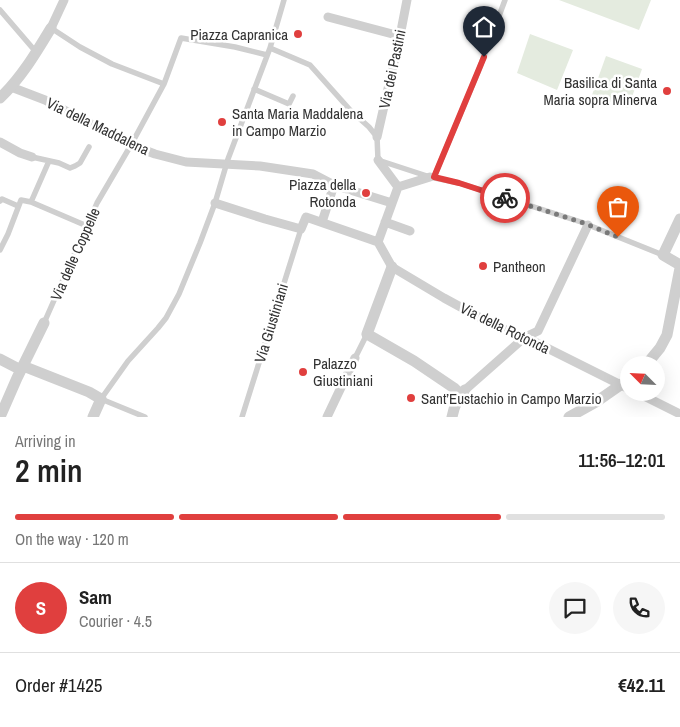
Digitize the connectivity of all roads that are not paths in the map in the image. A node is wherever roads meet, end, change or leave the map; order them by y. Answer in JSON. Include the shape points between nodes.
{"nodes":[{"id":1,"x":64,"y":0,"type":"edge"},
{"id":2,"x":284,"y":0,"type":"edge"},
{"id":3,"x":407,"y":0,"type":"edge"},
{"id":4,"x":505,"y":0,"type":"edge"},
{"id":5,"x":0,"y":10,"type":"edge"},
{"id":6,"x":328,"y":17,"type":"dead end"},
{"id":7,"x":51,"y":28,"type":"junction"},
{"id":8,"x":400,"y":36,"type":"junction"},
{"id":9,"x":36,"y":52,"type":"junction"},
{"id":10,"x":268,"y":52,"type":"junction"},
{"id":11,"x":164,"y":84,"type":"junction"},
{"id":12,"x":11,"y":88,"type":"junction"},
{"id":13,"x":254,"y":90,"type":"junction"},
{"id":14,"x":293,"y":96,"type":"dead end"},
{"id":15,"x":0,"y":98,"type":"edge"},
{"id":16,"x":377,"y":137,"type":"junction"},
{"id":17,"x":0,"y":142,"type":"edge"},
{"id":18,"x":131,"y":145,"type":"junction"},
{"id":19,"x":89,"y":147,"type":"dead end"},
{"id":20,"x":32,"y":157,"type":"joint"},
{"id":21,"x":378,"y":160,"type":"junction"},
{"id":22,"x":49,"y":161,"type":"junction"},
{"id":23,"x":228,"y":162,"type":"junction"},
{"id":24,"x":432,"y":177,"type":"junction"},
{"id":25,"x":334,"y":185,"type":"junction"},
{"id":26,"x":398,"y":187,"type":"junction"},
{"id":27,"x":0,"y":201,"type":"edge"},
{"id":28,"x":33,"y":203,"type":"junction"},
{"id":29,"x":215,"y":203,"type":"junction"},
{"id":30,"x":392,"y":203,"type":"junction"},
{"id":31,"x":18,"y":205,"type":"junction"},
{"id":32,"x":680,"y":219,"type":"edge"},
{"id":33,"x":322,"y":222,"type":"junction"},
{"id":34,"x":385,"y":222,"type":"junction"},
{"id":35,"x":588,"y":225,"type":"junction"},
{"id":36,"x":87,"y":226,"type":"junction"},
{"id":37,"x":301,"y":229,"type":"junction"},
{"id":38,"x":410,"y":231,"type":"dead end"},
{"id":39,"x":378,"y":242,"type":"junction"},
{"id":40,"x":0,"y":250,"type":"edge"},
{"id":41,"x":663,"y":255,"type":"junction"},
{"id":42,"x":392,"y":267,"type":"junction"},
{"id":43,"x":680,"y":267,"type":"edge"},
{"id":44,"x":44,"y":323,"type":"joint"},
{"id":45,"x":367,"y":334,"type":"junction"},
{"id":46,"x":525,"y":337,"type":"junction"},
{"id":47,"x":653,"y":356,"type":"edge"},
{"id":48,"x":355,"y":358,"type":"joint"},
{"id":49,"x":0,"y":359,"type":"edge"},
{"id":50,"x":22,"y":368,"type":"junction"},
{"id":51,"x":620,"y":382,"type":"edge"},
{"id":52,"x":620,"y":388,"type":"edge"},
{"id":53,"x":462,"y":392,"type":"junction"},
{"id":54,"x":653,"y":401,"type":"edge"},
{"id":55,"x":97,"y":408,"type":"edge"},
{"id":56,"x":678,"y":414,"type":"edge"},
{"id":57,"x":142,"y":416,"type":"edge"},
{"id":58,"x":0,"y":417,"type":"edge"},
{"id":59,"x":242,"y":417,"type":"edge"},
{"id":60,"x":327,"y":417,"type":"edge"},
{"id":61,"x":452,"y":417,"type":"edge"},
{"id":62,"x":569,"y":417,"type":"edge"}],
"edges":[{"from":1,"to":7,"type":"street"},
{"from":2,"to":10,"type":"lane"},
{"from":3,"to":8,"type":"street","name":"Via dei Pastini"},
{"from":4,"to":24,"type":"lane"},
{"from":5,"to":9,"type":"lane"},
{"from":6,"to":8,"type":"street"},
{"from":7,"to":9,"type":"street"},
{"from":7,"to":11,"type":"lane","via":[[112,64]]},
{"from":8,"to":16,"type":"street","name":"Via dei Pastini"},
{"from":9,"to":12,"type":"street"},
{"from":10,"to":11,"type":"lane","name":"Via delle Coppelle","via":[[181,38]]},
{"from":10,"to":13,"type":"lane"},
{"from":10,"to":16,"type":"lane","via":[[310,65]]},
{"from":11,"to":18,"type":"lane","name":"Via delle Coppelle"},
{"from":12,"to":15,"type":"street"},
{"from":12,"to":18,"type":"street","name":"Via della Maddalena","via":[[45,100]]},
{"from":13,"to":14,"type":"lane","via":[[289,104]]},
{"from":13,"to":23,"type":"lane"},
{"from":16,"to":21,"type":"lane"},
{"from":17,"to":20,"type":"street"},
{"from":18,"to":23,"type":"street","name":"Via della Maddalena","via":[[186,162]]},
{"from":18,"to":36,"type":"lane","name":"Via delle Coppelle"},
{"from":19,"to":22,"type":"lane","via":[[83,158],[70,168]]},
{"from":20,"to":22,"type":"lane"},
{"from":21,"to":24,"type":"lane"},
{"from":21,"to":26,"type":"street"},
{"from":22,"to":28,"type":"lane"},
{"from":23,"to":25,"type":"street","name":"Via della Maddalena","via":[[313,174]]},
{"from":23,"to":29,"type":"lane"},
{"from":24,"to":26,"type":"street"},
{"from":24,"to":35,"type":"lane"},
{"from":25,"to":30,"type":"street"},
{"from":25,"to":33,"type":"street"},
{"from":26,"to":30,"type":"street"},
{"from":27,"to":31,"type":"lane"},
{"from":28,"to":31,"type":"lane","via":[[20,200]]},
{"from":28,"to":36,"type":"lane"},
{"from":29,"to":37,"type":"street"},
{"from":29,"to":55,"type":"lane","via":[[179,294],[166,318],[128,361]]},
{"from":30,"to":34,"type":"street"},
{"from":31,"to":40,"type":"lane"},
{"from":32,"to":41,"type":"street"},
{"from":33,"to":37,"type":"street","via":[[306,217]]},
{"from":33,"to":39,"type":"street"},
{"from":34,"to":38,"type":"street"},
{"from":34,"to":39,"type":"street"},
{"from":35,"to":41,"type":"lane"},
{"from":35,"to":46,"type":"street","via":[[538,331]]},
{"from":36,"to":44,"type":"lane","name":"Via delle Coppelle"},
{"from":37,"to":59,"type":"lane","name":"Via Giustiniani"},
{"from":39,"to":42,"type":"street"},
{"from":41,"to":43,"type":"street"},
{"from":42,"to":45,"type":"street"},
{"from":42,"to":46,"type":"street","name":"Via della Rotonda","via":[[488,322]]},
{"from":43,"to":47,"type":"street","via":[[667,335]]},
{"from":44,"to":50,"type":"street","name":"Via delle Coppelle"},
{"from":45,"to":48,"type":"lane"},
{"from":45,"to":53,"type":"street"},
{"from":46,"to":51,"type":"street","name":"Via della Rotonda"},
{"from":46,"to":53,"type":"street"},
{"from":48,"to":60,"type":"street"},
{"from":49,"to":50,"type":"street"},
{"from":50,"to":55,"type":"street","via":[[89,392]]},
{"from":50,"to":58,"type":"street","name":"Via delle Coppelle"},
{"from":52,"to":62,"type":"street"},
{"from":53,"to":61,"type":"street"},
{"from":54,"to":56,"type":"street"},
{"from":55,"to":57,"type":"lane"}]}
